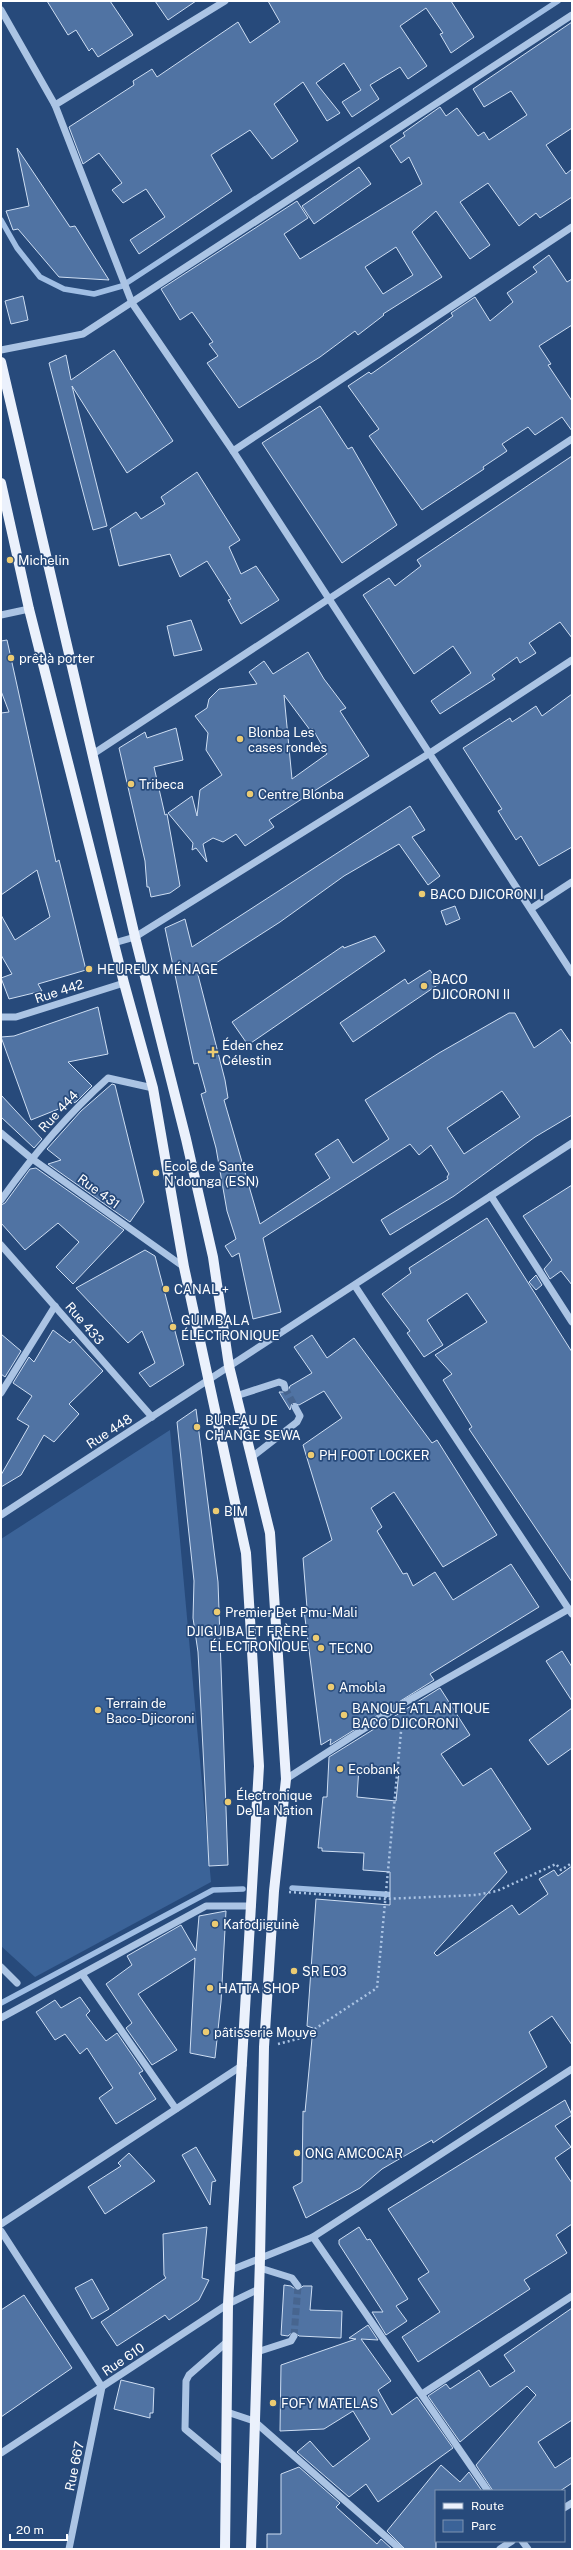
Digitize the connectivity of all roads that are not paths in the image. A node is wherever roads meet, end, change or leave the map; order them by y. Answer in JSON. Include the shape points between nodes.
{"nodes":[{"id":1,"x":225,"y":1,"type":"edge"},
{"id":2,"x":1,"y":10,"type":"edge"},
{"id":3,"x":572,"y":15,"type":"edge"},
{"id":4,"x":55,"y":105,"type":"junction"},
{"id":5,"x":572,"y":227,"type":"edge"},
{"id":6,"x":132,"y":303,"type":"junction"},
{"id":7,"x":1,"y":350,"type":"edge"},
{"id":8,"x":1,"y":362,"type":"edge"},
{"id":9,"x":572,"y":439,"type":"edge"},
{"id":10,"x":233,"y":451,"type":"junction"},
{"id":11,"x":1,"y":483,"type":"edge"},
{"id":12,"x":330,"y":599,"type":"junction"},
{"id":13,"x":29,"y":609,"type":"junction"},
{"id":14,"x":1,"y":615,"type":"edge"},
{"id":15,"x":572,"y":660,"type":"edge"},
{"id":16,"x":430,"y":753,"type":"junction"},
{"id":17,"x":93,"y":754,"type":"junction"},
{"id":18,"x":572,"y":882,"type":"edge"},
{"id":19,"x":532,"y":908,"type":"junction"},
{"id":20,"x":135,"y":937,"type":"junction"},
{"id":21,"x":114,"y":943,"type":"junction"},
{"id":22,"x":572,"y":973,"type":"edge"},
{"id":23,"x":124,"y":983,"type":"junction"},
{"id":24,"x":1,"y":1017,"type":"edge"},
{"id":25,"x":153,"y":1088,"type":"junction"},
{"id":26,"x":1,"y":1133,"type":"edge"},
{"id":27,"x":572,"y":1143,"type":"edge"},
{"id":28,"x":31,"y":1158,"type":"junction"},
{"id":29,"x":491,"y":1196,"type":"junction"},
{"id":30,"x":1,"y":1200,"type":"edge"},
{"id":31,"x":1,"y":1245,"type":"edge"},
{"id":32,"x":184,"y":1267,"type":"junction"},
{"id":33,"x":355,"y":1286,"type":"junction"},
{"id":34,"x":55,"y":1306,"type":"junction"},
{"id":35,"x":572,"y":1322,"type":"edge"},
{"id":36,"x":229,"y":1366,"type":"junction"},
{"id":37,"x":209,"y":1380,"type":"junction"},
{"id":38,"x":285,"y":1388,"type":"dead end"},
{"id":39,"x":1,"y":1393,"type":"edge"},
{"id":40,"x":236,"y":1396,"type":"junction"},
{"id":41,"x":295,"y":1407,"type":"tunnel mouth"},
{"id":42,"x":152,"y":1417,"type":"junction"},
{"id":43,"x":252,"y":1457,"type":"junction"},
{"id":44,"x":1,"y":1515,"type":"edge"},
{"id":45,"x":570,"y":1611,"type":"edge"},
{"id":46,"x":286,"y":1779,"type":"junction"},
{"id":47,"x":252,"y":1906,"type":"junction"},
{"id":48,"x":1,"y":1967,"type":"edge"},
{"id":49,"x":82,"y":1974,"type":"junction"},
{"id":50,"x":17,"y":1983,"type":"dead end"},
{"id":51,"x":1,"y":2018,"type":"edge"},
{"id":52,"x":243,"y":2065,"type":"junction"},
{"id":53,"x":572,"y":2069,"type":"edge"},
{"id":54,"x":176,"y":2109,"type":"junction"},
{"id":55,"x":1,"y":2224,"type":"edge"},
{"id":56,"x":1,"y":2231,"type":"edge"},
{"id":57,"x":313,"y":2237,"type":"junction"},
{"id":58,"x":260,"y":2264,"type":"junction"},
{"id":59,"x":231,"y":2270,"type":"junction"},
{"id":60,"x":298,"y":2286,"type":"dead end"},
{"id":61,"x":259,"y":2290,"type":"junction"},
{"id":62,"x":572,"y":2296,"type":"edge"},
{"id":63,"x":228,"y":2304,"type":"junction"},
{"id":64,"x":294,"y":2336,"type":"dead end"},
{"id":65,"x":228,"y":2341,"type":"junction"},
{"id":66,"x":257,"y":2352,"type":"junction"},
{"id":67,"x":102,"y":2387,"type":"junction"},
{"id":68,"x":422,"y":2394,"type":"junction"},
{"id":69,"x":227,"y":2412,"type":"junction"},
{"id":70,"x":254,"y":2421,"type":"junction"},
{"id":71,"x":1,"y":2453,"type":"edge"},
{"id":72,"x":226,"y":2463,"type":"junction"},
{"id":73,"x":487,"y":2490,"type":"edge"},
{"id":74,"x":510,"y":2542,"type":"edge"},
{"id":75,"x":69,"y":2549,"type":"edge"},
{"id":76,"x":225,"y":2549,"type":"edge"},
{"id":77,"x":251,"y":2549,"type":"edge"},
{"id":78,"x":400,"y":2549,"type":"edge"},
{"id":79,"x":500,"y":2549,"type":"edge"}],
"edges":[{"from":1,"to":4,"type":"street"},
{"from":2,"to":4,"type":"street"},
{"from":3,"to":6,"type":"street"},
{"from":4,"to":6,"type":"street"},
{"from":5,"to":10,"type":"street"},
{"from":6,"to":7,"type":"street","via":[[83,334]]},
{"from":6,"to":10,"type":"street"},
{"from":8,"to":17,"type":"main road"},
{"from":9,"to":12,"type":"street"},
{"from":10,"to":12,"type":"street"},
{"from":11,"to":13,"type":"main road"},
{"from":12,"to":16,"type":"street"},
{"from":12,"to":17,"type":"street"},
{"from":13,"to":14,"type":"street"},
{"from":13,"to":21,"type":"main road"},
{"from":15,"to":16,"type":"street"},
{"from":16,"to":19,"type":"street"},
{"from":16,"to":20,"type":"street"},
{"from":17,"to":20,"type":"main road"},
{"from":18,"to":19,"type":"street"},
{"from":19,"to":22,"type":"street"},
{"from":20,"to":21,"type":"street"},
{"from":20,"to":36,"type":"main road","via":[[211,1249]]},
{"from":21,"to":23,"type":"main road"},
{"from":23,"to":24,"type":"street","name":"Rue 442","via":[[16,1017]]},
{"from":23,"to":25,"type":"main road"},
{"from":25,"to":28,"type":"street","name":"Rue 444","via":[[108,1078],[78,1106]]},
{"from":25,"to":32,"type":"main road"},
{"from":26,"to":28,"type":"street","name":"Rue 431"},
{"from":27,"to":29,"type":"street","name":"Rue 448"},
{"from":28,"to":30,"type":"street","name":"Rue 444"},
{"from":28,"to":32,"type":"street","name":"Rue 431"},
{"from":29,"to":33,"type":"street","name":"Rue 448"},
{"from":29,"to":35,"type":"street"},
{"from":31,"to":34,"type":"street","name":"Rue 433"},
{"from":32,"to":37,"type":"main road"},
{"from":33,"to":36,"type":"street","name":"Rue 448"},
{"from":33,"to":45,"type":"street"},
{"from":34,"to":39,"type":"street"},
{"from":34,"to":42,"type":"street","name":"Rue 433"},
{"from":36,"to":37,"type":"street","name":"Rue 448"},
{"from":36,"to":40,"type":"main road"},
{"from":37,"to":42,"type":"street","name":"Rue 448"},
{"from":37,"to":47,"type":"main road","via":[[246,1553],[259,1766]]},
{"from":38,"to":40,"type":"street","via":[[284,1384],[279,1382]]},
{"from":40,"to":43,"type":"main road"},
{"from":41,"to":43,"type":"street","via":[[300,1416],[297,1422]]},
{"from":42,"to":44,"type":"street","name":"Rue 448"},
{"from":43,"to":46,"type":"main road","via":[[270,1533]]},
{"from":45,"to":46,"type":"street","via":[[404,1703]]},
{"from":46,"to":58,"type":"main road","via":[[274,1891],[264,2047]]},
{"from":47,"to":49,"type":"street","via":[[206,1906]]},
{"from":47,"to":52,"type":"main road"},
{"from":48,"to":50,"type":"street"},
{"from":49,"to":51,"type":"street"},
{"from":49,"to":54,"type":"street"},
{"from":52,"to":54,"type":"street"},
{"from":52,"to":59,"type":"main road"},
{"from":53,"to":57,"type":"street"},
{"from":54,"to":55,"type":"street"},
{"from":56,"to":67,"type":"street"},
{"from":57,"to":58,"type":"street"},
{"from":57,"to":68,"type":"street"},
{"from":58,"to":59,"type":"street"},
{"from":58,"to":60,"type":"street","via":[[292,2278]]},
{"from":58,"to":61,"type":"main road"},
{"from":59,"to":63,"type":"main road"},
{"from":61,"to":63,"type":"street","name":"Rue 610"},
{"from":61,"to":66,"type":"main road"},
{"from":62,"to":68,"type":"street"},
{"from":63,"to":65,"type":"main road"},
{"from":63,"to":67,"type":"street","name":"Rue 610"},
{"from":64,"to":66,"type":"street","via":[[291,2341]]},
{"from":65,"to":69,"type":"main road"},
{"from":65,"to":72,"type":"street","via":[[189,2375],[186,2381],[186,2429]]},
{"from":66,"to":70,"type":"main road"},
{"from":67,"to":71,"type":"street","name":"Rue 610"},
{"from":67,"to":75,"type":"street","name":"Rue 667"},
{"from":68,"to":73,"type":"street"},
{"from":69,"to":70,"type":"street"},
{"from":69,"to":72,"type":"main road"},
{"from":70,"to":77,"type":"main road"},
{"from":70,"to":78,"type":"street"},
{"from":72,"to":76,"type":"main road"},
{"from":74,"to":79,"type":"street"}]}
